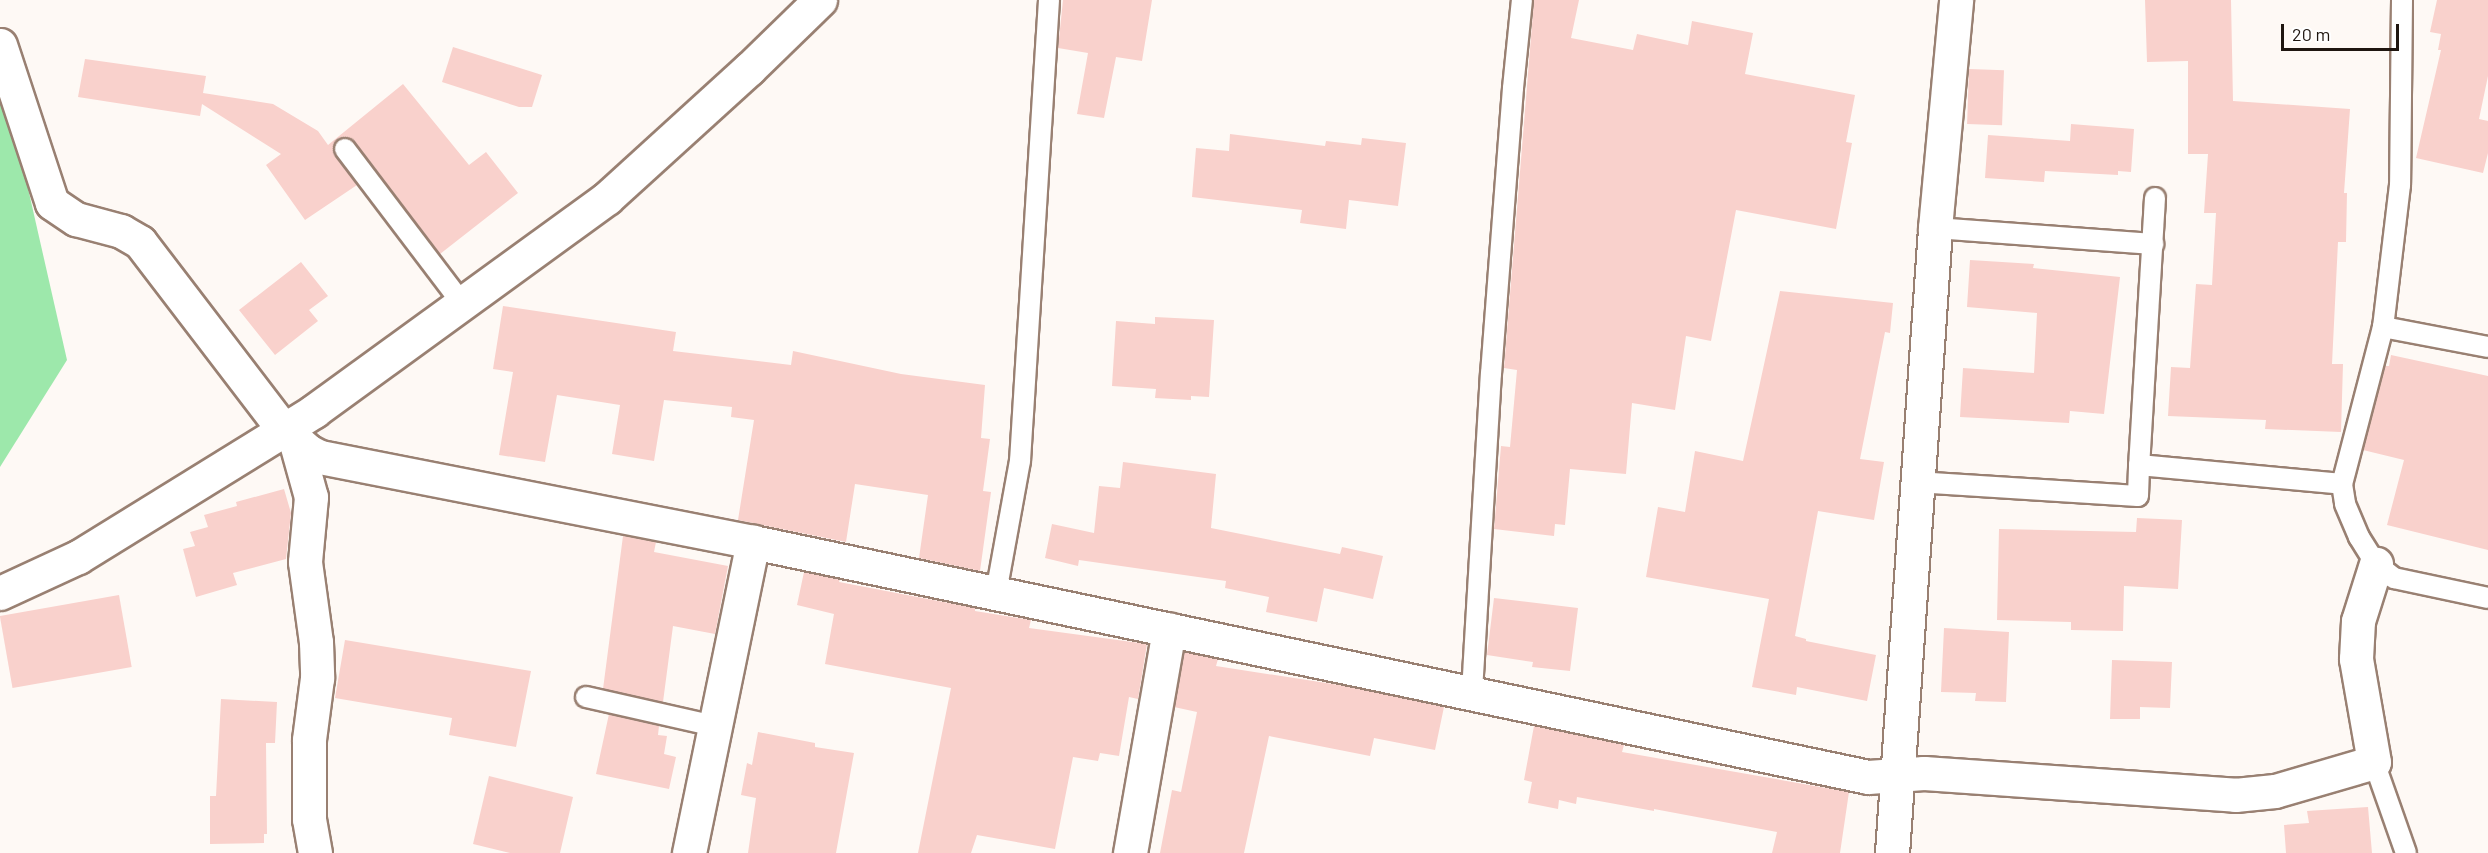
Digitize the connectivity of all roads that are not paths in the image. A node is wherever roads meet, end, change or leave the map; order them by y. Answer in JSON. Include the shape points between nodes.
{"nodes":[{"id":1,"x":820,"y":0,"type":"edge"},
{"id":2,"x":1049,"y":0,"type":"edge"},
{"id":3,"x":1522,"y":0,"type":"edge"},
{"id":4,"x":1956,"y":0,"type":"edge"},
{"id":5,"x":2402,"y":0,"type":"edge"},
{"id":6,"x":0,"y":45,"type":"edge"},
{"id":7,"x":345,"y":149,"type":"dead end"},
{"id":8,"x":2155,"y":198,"type":"dead end"},
{"id":9,"x":1935,"y":228,"type":"junction"},
{"id":10,"x":2152,"y":244,"type":"junction"},
{"id":11,"x":462,"y":303,"type":"junction"},
{"id":12,"x":2383,"y":327,"type":"junction"},
{"id":13,"x":2488,"y":347,"type":"edge"},
{"id":14,"x":290,"y":436,"type":"junction"},
{"id":15,"x":2139,"y":465,"type":"junction"},
{"id":16,"x":1916,"y":482,"type":"junction"},
{"id":17,"x":2342,"y":484,"type":"junction"},
{"id":18,"x":753,"y":542,"type":"junction"},
{"id":19,"x":2376,"y":564,"type":"junction"},
{"id":20,"x":0,"y":593,"type":"edge"},
{"id":21,"x":996,"y":593,"type":"junction"},
{"id":22,"x":2488,"y":598,"type":"edge"},
{"id":23,"x":1169,"y":629,"type":"junction"},
{"id":24,"x":1472,"y":692,"type":"junction"},
{"id":25,"x":586,"y":697,"type":"dead end"},
{"id":26,"x":715,"y":726,"type":"junction"},
{"id":27,"x":2374,"y":762,"type":"junction"},
{"id":28,"x":1896,"y":776,"type":"junction"},
{"id":29,"x":315,"y":853,"type":"edge"},
{"id":30,"x":690,"y":853,"type":"edge"},
{"id":31,"x":1130,"y":853,"type":"edge"},
{"id":32,"x":1892,"y":853,"type":"edge"},
{"id":33,"x":2406,"y":853,"type":"edge"}],
"edges":[{"from":1,"to":11,"type":"street","via":[[607,198]]},
{"from":2,"to":21,"type":"lane","via":[[1020,461]]},
{"from":3,"to":24,"type":"lane","via":[[1491,374]]},
{"from":4,"to":9,"type":"street"},
{"from":5,"to":12,"type":"lane","via":[[2400,185]]},
{"from":6,"to":14,"type":"street","via":[[52,203],[76,219],[121,231],[140,242]]},
{"from":7,"to":11,"type":"lane"},
{"from":8,"to":10,"type":"lane"},
{"from":9,"to":10,"type":"lane"},
{"from":9,"to":16,"type":"street"},
{"from":10,"to":15,"type":"lane"},
{"from":11,"to":14,"type":"street","via":[[314,411]]},
{"from":12,"to":13,"type":"lane"},
{"from":12,"to":17,"type":"lane"},
{"from":14,"to":18,"type":"street","via":[[320,457]]},
{"from":14,"to":20,"type":"street","via":[[78,557]]},
{"from":14,"to":29,"type":"street","via":[[311,497],[304,562],[318,678],[309,740],[309,819]]},
{"from":15,"to":16,"type":"lane","via":[[2138,496]]},
{"from":15,"to":17,"type":"lane"},
{"from":16,"to":28,"type":"street"},
{"from":17,"to":19,"type":"lane","via":[[2350,518]]},
{"from":18,"to":21,"type":"street"},
{"from":18,"to":26,"type":"street"},
{"from":19,"to":22,"type":"lane","via":[[2394,578]]},
{"from":19,"to":27,"type":"street","via":[[2358,621],[2356,659]]},
{"from":21,"to":23,"type":"street"},
{"from":23,"to":24,"type":"street"},
{"from":23,"to":31,"type":"street"},
{"from":24,"to":28,"type":"street","via":[[1868,777]]},
{"from":25,"to":26,"type":"lane"},
{"from":26,"to":30,"type":"street"},
{"from":27,"to":28,"type":"street","via":[[2275,791],[2235,795],[1924,773]]},
{"from":27,"to":33,"type":"lane"},
{"from":28,"to":32,"type":"street"}]}
